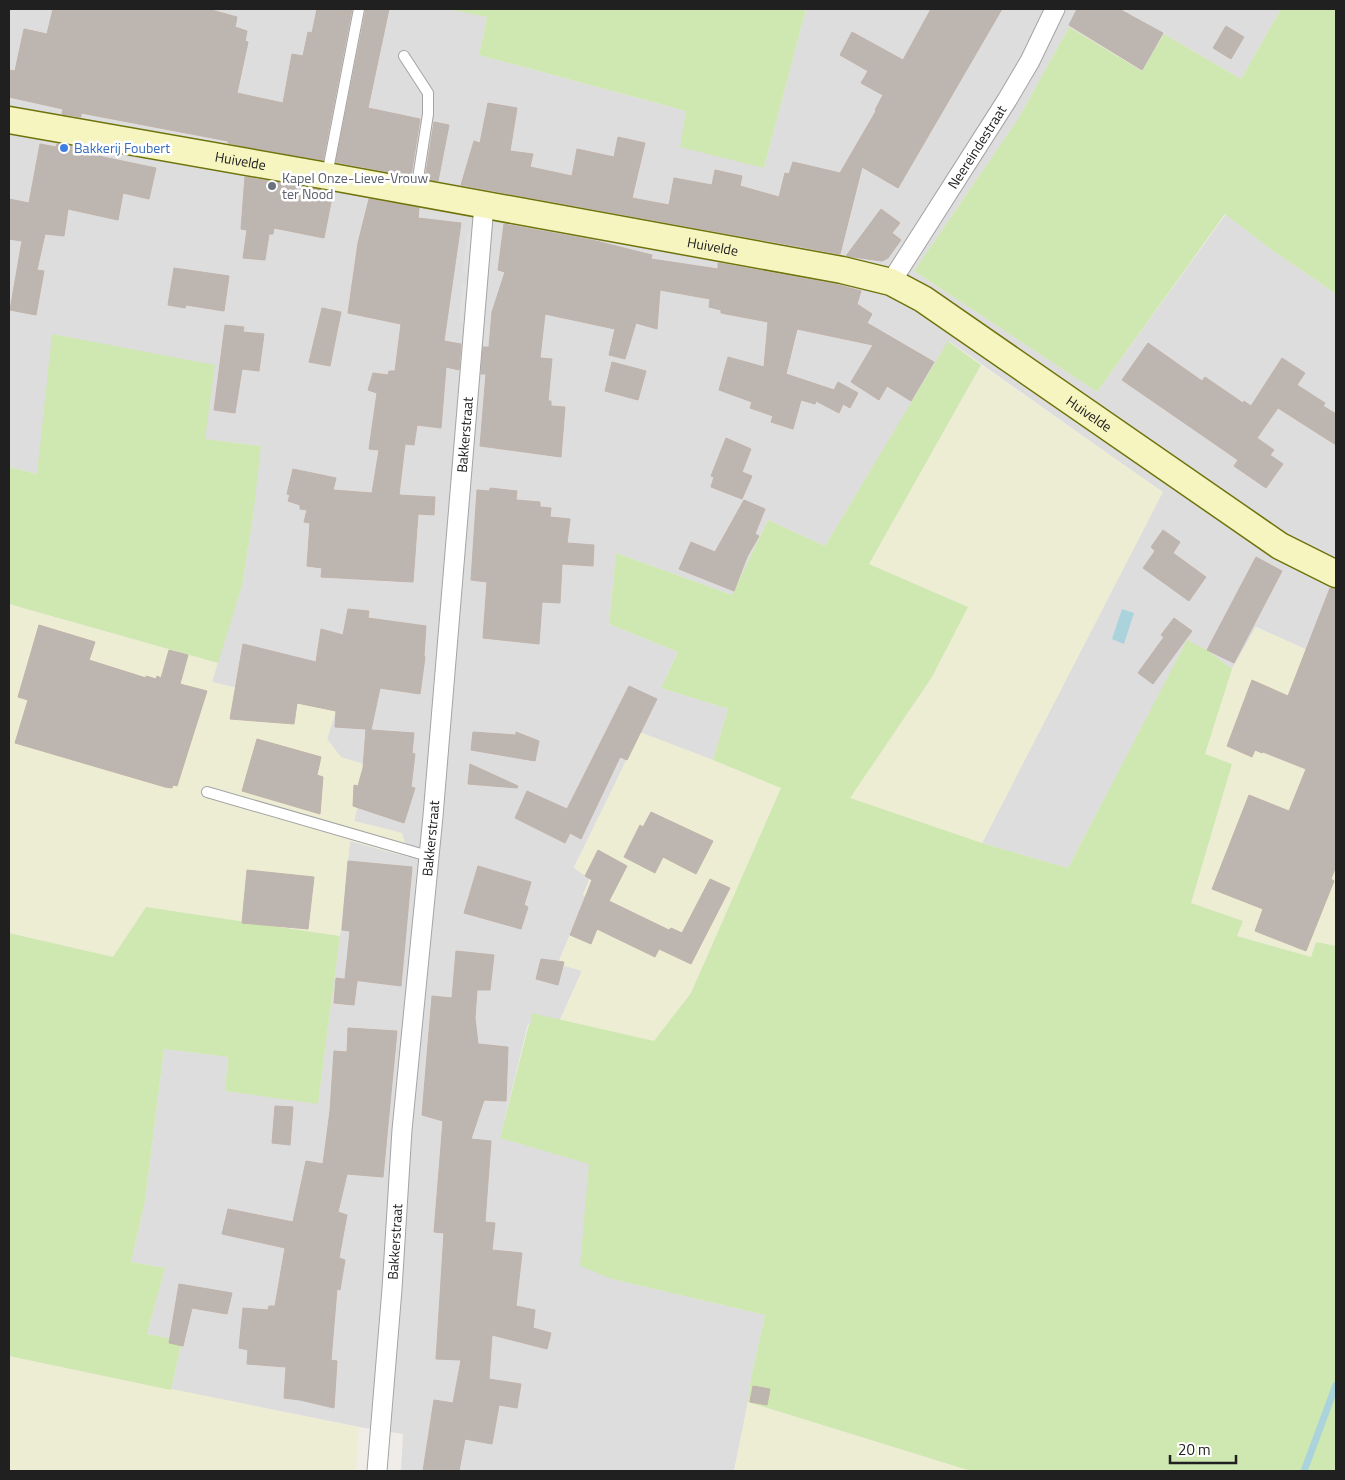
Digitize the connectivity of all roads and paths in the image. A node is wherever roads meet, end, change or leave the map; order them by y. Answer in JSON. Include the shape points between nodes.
{"nodes":[{"id":1,"x":360,"y":9,"type":"edge"},
{"id":2,"x":1055,"y":9,"type":"edge"},
{"id":3,"x":404,"y":56,"type":"dead end"},
{"id":4,"x":9,"y":120,"type":"edge"},
{"id":5,"x":327,"y":176,"type":"junction"},
{"id":6,"x":416,"y":192,"type":"junction"},
{"id":7,"x":484,"y":205,"type":"junction"},
{"id":8,"x":891,"y":282,"type":"junction"},
{"id":9,"x":1336,"y":574,"type":"edge"},
{"id":10,"x":207,"y":792,"type":"dead end"},
{"id":11,"x":428,"y":856,"type":"junction"},
{"id":12,"x":377,"y":1471,"type":"edge"}],
"edges":[{"from":1,"to":5,"type":"lane"},
{"from":2,"to":8,"type":"street","name":"Neereindestraat","via":[[1030,61]]},
{"from":3,"to":6,"type":"lane","via":[[428,93],[428,114]]},
{"from":4,"to":5,"type":"street","name":"Huivelde"},
{"from":5,"to":6,"type":"street","name":"Huivelde"},
{"from":6,"to":7,"type":"street","name":"Huivelde"},
{"from":7,"to":8,"type":"street","name":"Huivelde","via":[[842,270]]},
{"from":7,"to":11,"type":"street","name":"Bakkerstraat"},
{"from":8,"to":9,"type":"street","name":"Huivelde","via":[[923,298],[1280,546]]},
{"from":10,"to":11,"type":"lane"},
{"from":11,"to":12,"type":"street","name":"Bakkerstraat","via":[[402,1130]]}]}
